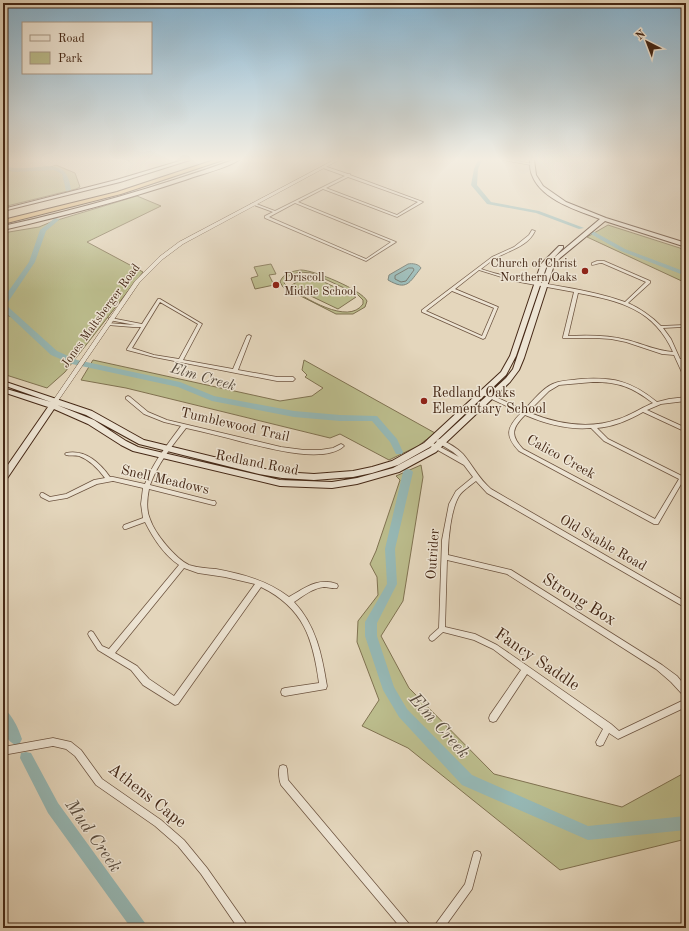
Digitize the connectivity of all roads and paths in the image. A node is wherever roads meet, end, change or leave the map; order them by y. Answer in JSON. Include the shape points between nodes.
{"nodes":[{"id":1,"x":29,"y":203,"type":"edge"},
{"id":2,"x":61,"y":203,"type":"edge"},
{"id":3,"x":78,"y":203,"type":"edge"},
{"id":4,"x":104,"y":203,"type":"edge"},
{"id":5,"x":292,"y":203,"type":"edge"},
{"id":6,"x":299,"y":203,"type":"edge"},
{"id":7,"x":364,"y":203,"type":"edge"},
{"id":8,"x":419,"y":203,"type":"edge"},
{"id":9,"x":559,"y":203,"type":"edge"},
{"id":10,"x":254,"y":204,"type":"joint"},
{"id":11,"x":3,"y":210,"type":"edge"},
{"id":12,"x":275,"y":212,"type":"junction"},
{"id":13,"x":3,"y":218,"type":"edge"},
{"id":14,"x":600,"y":218,"type":"junction"},
{"id":15,"x":3,"y":222,"type":"edge"},
{"id":16,"x":3,"y":228,"type":"edge"},
{"id":17,"x":533,"y":231,"type":"dead end"},
{"id":18,"x":686,"y":245,"type":"edge"},
{"id":19,"x":593,"y":264,"type":"dead end"},
{"id":20,"x":479,"y":269,"type":"junction"},
{"id":21,"x":537,"y":284,"type":"junction"},
{"id":22,"x":544,"y":285,"type":"junction"},
{"id":23,"x":452,"y":289,"type":"junction"},
{"id":24,"x":576,"y":291,"type":"junction"},
{"id":25,"x":626,"y":303,"type":"junction"},
{"id":26,"x":110,"y":322,"type":"junction"},
{"id":27,"x":143,"y":325,"type":"junction"},
{"id":28,"x":682,"y":326,"type":"dead end"},
{"id":29,"x":661,"y":327,"type":"junction"},
{"id":30,"x":249,"y":336,"type":"dead end"},
{"id":31,"x":675,"y":354,"type":"junction"},
{"id":32,"x":678,"y":360,"type":"junction"},
{"id":33,"x":686,"y":360,"type":"edge"},
{"id":34,"x":180,"y":361,"type":"junction"},
{"id":35,"x":234,"y":371,"type":"junction"},
{"id":36,"x":507,"y":375,"type":"junction"},
{"id":37,"x":686,"y":377,"type":"edge"},
{"id":38,"x":292,"y":379,"type":"dead end"},
{"id":39,"x":3,"y":383,"type":"edge"},
{"id":40,"x":3,"y":390,"type":"edge"},
{"id":41,"x":487,"y":395,"type":"junction"},
{"id":42,"x":128,"y":398,"type":"dead end"},
{"id":43,"x":686,"y":398,"type":"edge"},
{"id":44,"x":54,"y":403,"type":"junction"},
{"id":45,"x":657,"y":404,"type":"junction"},
{"id":46,"x":642,"y":410,"type":"junction"},
{"id":47,"x":523,"y":413,"type":"junction"},
{"id":48,"x":184,"y":426,"type":"junction"},
{"id":49,"x":593,"y":427,"type":"junction"},
{"id":50,"x":686,"y":430,"type":"edge"},
{"id":51,"x":142,"y":442,"type":"junction"},
{"id":52,"x":436,"y":443,"type":"junction"},
{"id":53,"x":342,"y":446,"type":"dead end"},
{"id":54,"x":136,"y":449,"type":"junction"},
{"id":55,"x":166,"y":452,"type":"junction"},
{"id":56,"x":68,"y":454,"type":"dead end"},
{"id":57,"x":3,"y":478,"type":"edge"},
{"id":58,"x":476,"y":478,"type":"junction"},
{"id":59,"x":109,"y":480,"type":"junction"},
{"id":60,"x":146,"y":486,"type":"junction"},
{"id":61,"x":43,"y":495,"type":"dead end"},
{"id":62,"x":508,"y":502,"type":"junction"},
{"id":63,"x":214,"y":503,"type":"dead end"},
{"id":64,"x":503,"y":508,"type":"dead end"},
{"id":65,"x":146,"y":519,"type":"junction"},
{"id":66,"x":126,"y":527,"type":"dead end"},
{"id":67,"x":444,"y":557,"type":"junction"},
{"id":68,"x":183,"y":565,"type":"junction"},
{"id":69,"x":260,"y":583,"type":"junction"},
{"id":70,"x":335,"y":586,"type":"dead end"},
{"id":71,"x":289,"y":601,"type":"junction"},
{"id":72,"x":686,"y":605,"type":"edge"},
{"id":73,"x":442,"y":629,"type":"junction"},
{"id":74,"x":91,"y":634,"type":"dead end"},
{"id":75,"x":432,"y":638,"type":"dead end"},
{"id":76,"x":110,"y":653,"type":"junction"},
{"id":77,"x":526,"y":669,"type":"junction"},
{"id":78,"x":285,"y":692,"type":"dead end"},
{"id":79,"x":686,"y":692,"type":"edge"},
{"id":80,"x":686,"y":703,"type":"edge"},
{"id":81,"x":493,"y":718,"type":"dead end"},
{"id":82,"x":608,"y":728,"type":"junction"},
{"id":83,"x":600,"y":742,"type":"dead end"},
{"id":84,"x":3,"y":751,"type":"edge"},
{"id":85,"x":283,"y":769,"type":"dead end"},
{"id":86,"x":477,"y":855,"type":"dead end"},
{"id":87,"x":244,"y":928,"type":"edge"},
{"id":88,"x":407,"y":928,"type":"edge"},
{"id":89,"x":438,"y":928,"type":"edge"}],
"edges":[{"from":1,"to":11,"type":"main road"},
{"from":2,"to":13,"type":"highway"},
{"from":3,"to":15,"type":"highway"},
{"from":4,"to":16,"type":"main road"},
{"from":5,"to":12,"type":"street"},
{"from":6,"to":12,"type":"street","via":[[394,242],[366,260],[266,217]]},
{"from":7,"to":8,"type":"street","via":[[397,216]]},
{"from":9,"to":14,"type":"main road"},
{"from":10,"to":12,"type":"street"},
{"from":10,"to":26,"type":"street","name":"Jones Maltsberger Road","via":[[192,237],[161,258],[137,282]]},
{"from":14,"to":18,"type":"main road"},
{"from":14,"to":21,"type":"main road","name":"Redland Road","via":[[549,258],[544,264]]},
{"from":14,"to":22,"type":"main road","name":"Redland Road","via":[[555,260]]},
{"from":17,"to":20,"type":"street","via":[[531,236],[515,248],[496,256]]},
{"from":19,"to":25,"type":"street","via":[[603,262],[649,282]]},
{"from":20,"to":21,"type":"street"},
{"from":20,"to":23,"type":"street"},
{"from":21,"to":22,"type":"street"},
{"from":21,"to":36,"type":"main road","name":"Redland Road"},
{"from":22,"to":24,"type":"street"},
{"from":22,"to":36,"type":"main road","name":"Redland Road","via":[[521,358],[516,370]]},
{"from":23,"to":23,"type":"street","via":[[496,307],[482,338],[423,311]]},
{"from":24,"to":25,"type":"street"},
{"from":24,"to":31,"type":"street","via":[[565,337],[609,338],[634,343],[657,352]]},
{"from":25,"to":29,"type":"street","via":[[646,314]]},
{"from":26,"to":27,"type":"street"},
{"from":26,"to":44,"type":"street","name":"Jones Maltsberger Road"},
{"from":27,"to":34,"type":"street","via":[[129,348]]},
{"from":27,"to":34,"type":"street","via":[[159,300],[200,324]]},
{"from":28,"to":29,"type":"street"},
{"from":29,"to":31,"type":"street"},
{"from":30,"to":35,"type":"street"},
{"from":31,"to":32,"type":"street"},
{"from":32,"to":33,"type":"street"},
{"from":32,"to":37,"type":"street"},
{"from":34,"to":35,"type":"street"},
{"from":35,"to":38,"type":"street","via":[[277,379]]},
{"from":36,"to":41,"type":"main road","name":"Redland Road"},
{"from":39,"to":44,"type":"main road","name":"Redland Road"},
{"from":40,"to":44,"type":"main road","name":"Redland Road"},
{"from":41,"to":47,"type":"street"},
{"from":41,"to":52,"type":"main road","name":"Redland Road"},
{"from":42,"to":48,"type":"street","name":"Tumblewood Trail","via":[[152,416]]},
{"from":43,"to":45,"type":"street"},
{"from":44,"to":51,"type":"main road","name":"Redland Road","via":[[94,415]]},
{"from":44,"to":54,"type":"main road","name":"Redland Road"},
{"from":44,"to":57,"type":"main road","name":"Jones Maltsberger Road"},
{"from":45,"to":46,"type":"street"},
{"from":45,"to":47,"type":"street","name":"Calico Creek","via":[[629,385],[601,379],[557,384]]},
{"from":46,"to":49,"type":"street","via":[[615,423]]},
{"from":46,"to":50,"type":"street"},
{"from":47,"to":49,"type":"street","via":[[551,423]]},
{"from":47,"to":49,"type":"street","name":"Calico Creek","via":[[511,430],[514,442],[521,450],[656,522],[682,478],[606,440]]},
{"from":48,"to":53,"type":"street","name":"Tumblewood Trail","via":[[281,449],[330,452]]},
{"from":48,"to":55,"type":"street"},
{"from":51,"to":54,"type":"street"},
{"from":51,"to":55,"type":"main road","name":"Redland Road"},
{"from":52,"to":55,"type":"main road","name":"Redland Road","via":[[420,459],[396,470],[357,481],[295,485],[281,479]]},
{"from":52,"to":58,"type":"street","name":"Old Stable Road","via":[[466,463]]},
{"from":54,"to":55,"type":"main road","name":"Redland Road"},
{"from":55,"to":60,"type":"street"},
{"from":56,"to":59,"type":"street","via":[[77,453],[82,456],[104,471]]},
{"from":58,"to":62,"type":"street","name":"Old Stable Road","via":[[489,491]]},
{"from":58,"to":67,"type":"street","name":"Outrider","via":[[458,494],[452,504]]},
{"from":59,"to":60,"type":"street","name":"Snell Meadows"},
{"from":59,"to":61,"type":"street","name":"Snell Meadows","via":[[96,482],[67,496],[49,498]]},
{"from":60,"to":63,"type":"street","name":"Snell Meadows"},
{"from":60,"to":65,"type":"street"},
{"from":62,"to":64,"type":"street"},
{"from":62,"to":72,"type":"street","name":"Old Stable Road"},
{"from":65,"to":66,"type":"street"},
{"from":65,"to":68,"type":"street","via":[[170,554]]},
{"from":67,"to":73,"type":"street","name":"Outrider"},
{"from":67,"to":79,"type":"street","name":"Strong Box","via":[[509,572],[659,667]]},
{"from":68,"to":69,"type":"street"},
{"from":68,"to":76,"type":"street"},
{"from":69,"to":71,"type":"street"},
{"from":69,"to":76,"type":"street","via":[[176,701],[146,682],[134,668]]},
{"from":70,"to":71,"type":"street","via":[[327,583],[315,586]]},
{"from":71,"to":78,"type":"street","via":[[304,618],[311,632],[320,661],[323,686]]},
{"from":73,"to":75,"type":"street"},
{"from":73,"to":77,"type":"street","name":"Fancy Saddle","via":[[484,641]]},
{"from":74,"to":76,"type":"street","via":[[98,646]]},
{"from":77,"to":81,"type":"street"},
{"from":77,"to":82,"type":"street","name":"Fancy Saddle"},
{"from":80,"to":82,"type":"street","name":"Fancy Saddle","via":[[618,735]]},
{"from":82,"to":83,"type":"street"},
{"from":84,"to":87,"type":"street","name":"Athens Cape","via":[[53,742],[68,746],[78,753],[99,782],[158,823],[181,843]]},
{"from":85,"to":88,"type":"street","via":[[284,782]]},
{"from":86,"to":89,"type":"street","via":[[469,886]]}]}
